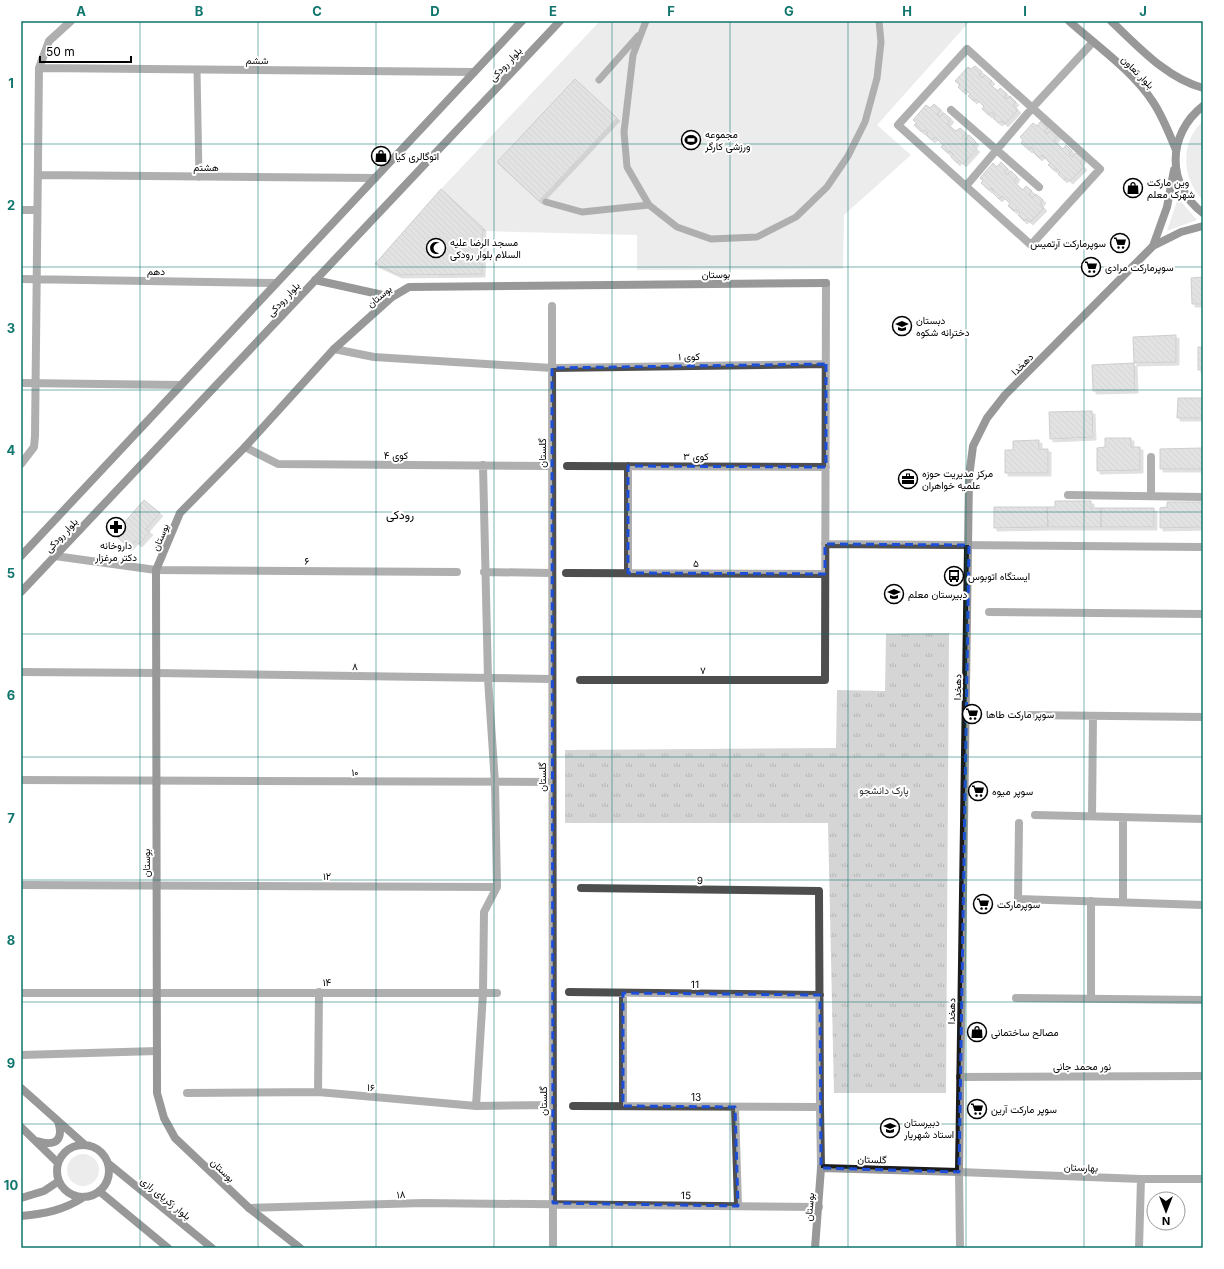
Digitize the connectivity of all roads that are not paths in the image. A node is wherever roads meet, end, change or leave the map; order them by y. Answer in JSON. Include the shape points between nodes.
{"nodes":[{"id":1,"x":71,"y":21,"type":"edge"},
{"id":2,"x":521,"y":21,"type":"edge"},
{"id":3,"x":560,"y":21,"type":"edge"},
{"id":4,"x":646,"y":21,"type":"edge"},
{"id":5,"x":879,"y":21,"type":"edge"},
{"id":6,"x":1070,"y":21,"type":"edge"},
{"id":7,"x":1111,"y":21,"type":"edge"},
{"id":8,"x":640,"y":34,"type":"junction"},
{"id":9,"x":1093,"y":42,"type":"junction"},
{"id":10,"x":39,"y":68,"type":"junction"},
{"id":11,"x":197,"y":70,"type":"junction"},
{"id":12,"x":474,"y":72,"type":"junction"},
{"id":13,"x":599,"y":80,"type":"dead end"},
{"id":14,"x":1203,"y":88,"type":"edge"},
{"id":15,"x":1203,"y":106,"type":"edge"},
{"id":16,"x":1033,"y":107,"type":"junction"},
{"id":17,"x":951,"y":110,"type":"dead end"},
{"id":18,"x":997,"y":150,"type":"junction"},
{"id":19,"x":1176,"y":150,"type":"junction"},
{"id":20,"x":1175,"y":162,"type":"junction"},
{"id":21,"x":38,"y":176,"type":"junction"},
{"id":22,"x":199,"y":177,"type":"junction"},
{"id":23,"x":375,"y":178,"type":"junction"},
{"id":24,"x":966,"y":186,"type":"junction"},
{"id":25,"x":1039,"y":187,"type":"dead end"},
{"id":26,"x":546,"y":202,"type":"dead end"},
{"id":27,"x":649,"y":205,"type":"junction"},
{"id":28,"x":21,"y":210,"type":"edge"},
{"id":29,"x":37,"y":210,"type":"junction"},
{"id":30,"x":1203,"y":213,"type":"edge"},
{"id":31,"x":1203,"y":226,"type":"edge"},
{"id":32,"x":1153,"y":246,"type":"junction"},
{"id":33,"x":21,"y":279,"type":"edge"},
{"id":34,"x":36,"y":279,"type":"junction"},
{"id":35,"x":314,"y":280,"type":"junction"},
{"id":36,"x":276,"y":283,"type":"junction"},
{"id":37,"x":392,"y":297,"type":"junction"},
{"id":38,"x":552,"y":306,"type":"dead end"},
{"id":39,"x":334,"y":349,"type":"junction"},
{"id":40,"x":826,"y":364,"type":"junction"},
{"id":41,"x":552,"y":368,"type":"junction"},
{"id":42,"x":21,"y":383,"type":"edge"},
{"id":43,"x":34,"y":383,"type":"junction"},
{"id":44,"x":181,"y":385,"type":"junction"},
{"id":45,"x":245,"y":447,"type":"junction"},
{"id":46,"x":1151,"y":457,"type":"dead end"},
{"id":47,"x":21,"y":464,"type":"edge"},
{"id":48,"x":483,"y":465,"type":"junction"},
{"id":49,"x":552,"y":466,"type":"junction"},
{"id":50,"x":567,"y":466,"type":"dead end"},
{"id":51,"x":628,"y":466,"type":"junction"},
{"id":52,"x":826,"y":467,"type":"junction"},
{"id":53,"x":1068,"y":495,"type":"dead end"},
{"id":54,"x":1151,"y":496,"type":"junction"},
{"id":55,"x":1203,"y":497,"type":"edge"},
{"id":56,"x":825,"y":544,"type":"junction"},
{"id":57,"x":969,"y":545,"type":"junction"},
{"id":58,"x":1203,"y":547,"type":"edge"},
{"id":59,"x":21,"y":556,"type":"edge"},
{"id":60,"x":55,"y":556,"type":"junction"},
{"id":61,"x":156,"y":570,"type":"junction"},
{"id":62,"x":457,"y":572,"type":"dead end"},
{"id":63,"x":484,"y":572,"type":"junction"},
{"id":64,"x":552,"y":573,"type":"junction"},
{"id":65,"x":566,"y":573,"type":"dead end"},
{"id":66,"x":628,"y":573,"type":"junction"},
{"id":67,"x":825,"y":574,"type":"junction"},
{"id":68,"x":21,"y":592,"type":"edge"},
{"id":69,"x":989,"y":612,"type":"dead end"},
{"id":70,"x":1203,"y":614,"type":"edge"},
{"id":71,"x":21,"y":672,"type":"edge"},
{"id":72,"x":156,"y":672,"type":"junction"},
{"id":73,"x":488,"y":679,"type":"junction"},
{"id":74,"x":552,"y":679,"type":"junction"},
{"id":75,"x":580,"y":680,"type":"dead end"},
{"id":76,"x":1022,"y":715,"type":"dead end"},
{"id":77,"x":1093,"y":716,"type":"junction"},
{"id":78,"x":1203,"y":717,"type":"edge"},
{"id":79,"x":21,"y":780,"type":"edge"},
{"id":80,"x":156,"y":781,"type":"junction"},
{"id":81,"x":552,"y":782,"type":"junction"},
{"id":82,"x":495,"y":783,"type":"junction"},
{"id":83,"x":1035,"y":815,"type":"dead end"},
{"id":84,"x":1092,"y":816,"type":"junction"},
{"id":85,"x":1123,"y":817,"type":"junction"},
{"id":86,"x":1203,"y":819,"type":"edge"},
{"id":87,"x":1019,"y":823,"type":"dead end"},
{"id":88,"x":21,"y":885,"type":"edge"},
{"id":89,"x":156,"y":886,"type":"junction"},
{"id":90,"x":497,"y":887,"type":"junction"},
{"id":91,"x":581,"y":888,"type":"dead end"},
{"id":92,"x":1091,"y":901,"type":"junction"},
{"id":93,"x":1123,"y":902,"type":"junction"},
{"id":94,"x":1203,"y":905,"type":"edge"},
{"id":95,"x":157,"y":992,"type":"junction"},
{"id":96,"x":319,"y":992,"type":"junction"},
{"id":97,"x":569,"y":992,"type":"dead end"},
{"id":98,"x":21,"y":993,"type":"edge"},
{"id":99,"x":483,"y":993,"type":"junction"},
{"id":100,"x":497,"y":993,"type":"dead end"},
{"id":101,"x":623,"y":993,"type":"junction"},
{"id":102,"x":820,"y":996,"type":"junction"},
{"id":103,"x":1016,"y":998,"type":"dead end"},
{"id":104,"x":1091,"y":999,"type":"junction"},
{"id":105,"x":1203,"y":1000,"type":"edge"},
{"id":106,"x":157,"y":1051,"type":"junction"},
{"id":107,"x":21,"y":1055,"type":"edge"},
{"id":108,"x":1203,"y":1076,"type":"edge"},
{"id":109,"x":960,"y":1077,"type":"junction"},
{"id":110,"x":21,"y":1088,"type":"edge"},
{"id":111,"x":318,"y":1092,"type":"junction"},
{"id":112,"x":187,"y":1093,"type":"dead end"},
{"id":113,"x":553,"y":1105,"type":"junction"},
{"id":114,"x":476,"y":1106,"type":"junction"},
{"id":115,"x":573,"y":1106,"type":"dead end"},
{"id":116,"x":623,"y":1106,"type":"junction"},
{"id":117,"x":735,"y":1107,"type":"junction"},
{"id":118,"x":820,"y":1107,"type":"junction"},
{"id":119,"x":58,"y":1120,"type":"junction"},
{"id":120,"x":21,"y":1127,"type":"edge"},
{"id":121,"x":36,"y":1140,"type":"junction"},
{"id":122,"x":85,"y":1145,"type":"junction"},
{"id":123,"x":58,"y":1163,"type":"junction"},
{"id":124,"x":109,"y":1164,"type":"junction"},
{"id":125,"x":821,"y":1168,"type":"junction"},
{"id":126,"x":959,"y":1172,"type":"junction"},
{"id":127,"x":1141,"y":1179,"type":"junction"},
{"id":128,"x":1203,"y":1179,"type":"edge"},
{"id":129,"x":59,"y":1181,"type":"junction"},
{"id":130,"x":99,"y":1191,"type":"junction"},
{"id":131,"x":84,"y":1197,"type":"junction"},
{"id":132,"x":21,"y":1198,"type":"edge"},
{"id":133,"x":553,"y":1203,"type":"junction"},
{"id":134,"x":738,"y":1206,"type":"junction"},
{"id":135,"x":819,"y":1207,"type":"junction"},
{"id":136,"x":249,"y":1208,"type":"junction"},
{"id":137,"x":21,"y":1216,"type":"edge"},
{"id":138,"x":168,"y":1248,"type":"edge"},
{"id":139,"x":212,"y":1248,"type":"edge"},
{"id":140,"x":300,"y":1248,"type":"edge"},
{"id":141,"x":553,"y":1248,"type":"edge"},
{"id":142,"x":815,"y":1248,"type":"edge"},
{"id":143,"x":960,"y":1248,"type":"edge"},
{"id":144,"x":1138,"y":1248,"type":"edge"}],
"edges":[{"from":1,"to":10,"type":"street","via":[[49,41]]},
{"from":2,"to":12,"type":"street","name":"بلوار رودکی"},
{"from":3,"to":35,"type":"street","name":"بلوار رودکی"},
{"from":4,"to":8,"type":"lane"},
{"from":5,"to":27,"type":"lane","via":[[881,42],[877,78],[865,122],[848,156],[827,187],[796,217],[757,236],[711,239],[677,227]]},
{"from":6,"to":9,"type":"street","name":"بلوار تعاون"},
{"from":7,"to":14,"type":"street","name":"بلوار تعاون","via":[[1165,69],[1180,79]]},
{"from":8,"to":13,"type":"lane"},
{"from":8,"to":27,"type":"lane","via":[[633,55],[624,132],[627,167]]},
{"from":9,"to":16,"type":"street"},
{"from":9,"to":19,"type":"street","name":"بلوار تعاون","via":[[1147,93],[1162,118]]},
{"from":10,"to":11,"type":"street","name":"ششم"},
{"from":10,"to":21,"type":"street"},
{"from":11,"to":12,"type":"street","name":"ششم"},
{"from":11,"to":22,"type":"lane"},
{"from":12,"to":23,"type":"street","name":"بلوار رودکی"},
{"from":15,"to":19,"type":"street","via":[[1187,122]]},
{"from":16,"to":18,"type":"street"},
{"from":16,"to":24,"type":"street","via":[[1100,169],[1031,245]]},
{"from":16,"to":24,"type":"street","via":[[967,49],[898,125]]},
{"from":17,"to":18,"type":"street"},
{"from":18,"to":24,"type":"street"},
{"from":18,"to":25,"type":"street"},
{"from":19,"to":20,"type":"street"},
{"from":20,"to":30,"type":"street","via":[[1178,179],[1185,194]]},
{"from":20,"to":32,"type":"street","via":[[1168,207]]},
{"from":21,"to":22,"type":"street","name":"هشتم"},
{"from":21,"to":29,"type":"street"},
{"from":22,"to":23,"type":"street","name":"هشتم"},
{"from":23,"to":36,"type":"street","name":"بلوار رودکی"},
{"from":26,"to":27,"type":"lane","via":[[582,212]]},
{"from":28,"to":29,"type":"street"},
{"from":29,"to":34,"type":"street"},
{"from":31,"to":32,"type":"street","via":[[1181,232]]},
{"from":32,"to":57,"type":"street","name":"دهخدا","via":[[1005,395],[987,418],[973,446],[970,469]]},
{"from":33,"to":34,"type":"street","name":"دهم"},
{"from":34,"to":36,"type":"street","name":"دهم"},
{"from":34,"to":43,"type":"street"},
{"from":35,"to":37,"type":"street"},
{"from":35,"to":60,"type":"street","name":"بلوار رودکی"},
{"from":36,"to":44,"type":"street","name":"بلوار رودکی"},
{"from":37,"to":39,"type":"street","name":"بوستان"},
{"from":37,"to":40,"type":"street","name":"بوستان","via":[[409,288],[826,283]]},
{"from":38,"to":41,"type":"street","name":"گلستان"},
{"from":39,"to":41,"type":"street","name":"کوی ۱","via":[[374,357]]},
{"from":39,"to":45,"type":"street","name":"بوستان"},
{"from":40,"to":41,"type":"street","name":"کوی ۱"},
{"from":40,"to":52,"type":"street"},
{"from":41,"to":49,"type":"street","name":"گلستان"},
{"from":42,"to":43,"type":"street"},
{"from":43,"to":44,"type":"street"},
{"from":43,"to":47,"type":"street","via":[[34,447]]},
{"from":44,"to":59,"type":"street","name":"بلوار رودکی"},
{"from":45,"to":48,"type":"street","name":"کوی ۴","via":[[278,464]]},
{"from":45,"to":61,"type":"street","name":"بوستان","via":[[180,513]]},
{"from":46,"to":54,"type":"street"},
{"from":48,"to":49,"type":"street","name":"کوی ۴"},
{"from":48,"to":63,"type":"street"},
{"from":49,"to":64,"type":"street","name":"گلستان"},
{"from":50,"to":51,"type":"street","name":"کوی ۳"},
{"from":51,"to":52,"type":"street","name":"کوی ۳"},
{"from":51,"to":66,"type":"street"},
{"from":52,"to":56,"type":"street"},
{"from":53,"to":54,"type":"street"},
{"from":54,"to":55,"type":"street"},
{"from":56,"to":57,"type":"street"},
{"from":56,"to":67,"type":"street"},
{"from":57,"to":58,"type":"street"},
{"from":57,"to":109,"type":"street","name":"دهخدا"},
{"from":60,"to":61,"type":"street","name":"۶"},
{"from":60,"to":68,"type":"street","name":"بلوار رودکی"},
{"from":61,"to":62,"type":"street","name":"۶"},
{"from":61,"to":72,"type":"street","name":"بوستان"},
{"from":63,"to":64,"type":"street"},
{"from":63,"to":73,"type":"street"},
{"from":64,"to":74,"type":"street","name":"گلستان"},
{"from":65,"to":66,"type":"street","name":"۵"},
{"from":66,"to":67,"type":"street","name":"۵"},
{"from":67,"to":75,"type":"street","name":"۷","via":[[825,680]]},
{"from":69,"to":70,"type":"street"},
{"from":71,"to":72,"type":"street","name":"۸"},
{"from":72,"to":73,"type":"street","name":"۸"},
{"from":72,"to":80,"type":"street","name":"بوستان"},
{"from":73,"to":74,"type":"street","name":"۸"},
{"from":73,"to":82,"type":"street"},
{"from":74,"to":81,"type":"street","name":"گلستان"},
{"from":76,"to":77,"type":"street"},
{"from":77,"to":78,"type":"street"},
{"from":77,"to":84,"type":"street"},
{"from":79,"to":80,"type":"street","name":"۱۰"},
{"from":80,"to":82,"type":"street","name":"۱۰"},
{"from":80,"to":89,"type":"street","name":"بوستان"},
{"from":81,"to":82,"type":"street","name":"۱۰"},
{"from":81,"to":113,"type":"street","name":"گلستان"},
{"from":82,"to":90,"type":"street"},
{"from":83,"to":84,"type":"street"},
{"from":84,"to":85,"type":"street"},
{"from":85,"to":86,"type":"street"},
{"from":85,"to":93,"type":"street"},
{"from":87,"to":92,"type":"street","via":[[1018,899]]},
{"from":88,"to":89,"type":"street","name":"۱۲"},
{"from":89,"to":90,"type":"street","name":"۱۲"},
{"from":89,"to":95,"type":"street","name":"بوستان"},
{"from":90,"to":99,"type":"street","via":[[484,912]]},
{"from":91,"to":102,"type":"street","name":"9","via":[[819,891]]},
{"from":92,"to":93,"type":"street"},
{"from":92,"to":104,"type":"street"},
{"from":93,"to":94,"type":"street"},
{"from":95,"to":96,"type":"street","name":"۱۴"},
{"from":95,"to":98,"type":"street","name":"۱۴"},
{"from":95,"to":106,"type":"street","name":"بوستان"},
{"from":96,"to":99,"type":"street","name":"۱۴"},
{"from":96,"to":111,"type":"street"},
{"from":97,"to":101,"type":"street","name":"11"},
{"from":99,"to":100,"type":"street","name":"۱۴"},
{"from":99,"to":114,"type":"street"},
{"from":101,"to":102,"type":"street","name":"11"},
{"from":101,"to":116,"type":"street"},
{"from":102,"to":118,"type":"street"},
{"from":103,"to":104,"type":"street"},
{"from":104,"to":105,"type":"street"},
{"from":106,"to":107,"type":"street"},
{"from":106,"to":136,"type":"street","name":"بوستان","via":[[157,1092],[164,1118],[175,1138]]},
{"from":108,"to":109,"type":"street","name":"نور محمد جانی"},
{"from":109,"to":126,"type":"street","name":"دهخدا"},
{"from":110,"to":119,"type":"street"},
{"from":111,"to":112,"type":"street","name":"۱۶"},
{"from":111,"to":114,"type":"street","name":"۱۶"},
{"from":113,"to":114,"type":"street","name":"۱۶"},
{"from":113,"to":133,"type":"street","name":"گلستان"},
{"from":115,"to":116,"type":"street","name":"13"},
{"from":116,"to":117,"type":"street","name":"13"},
{"from":117,"to":118,"type":"street","name":"13"},
{"from":117,"to":134,"type":"street"},
{"from":118,"to":125,"type":"street"},
{"from":119,"to":121,"type":"street","via":[[60,1138],[47,1144]]},
{"from":119,"to":122,"type":"street"},
{"from":120,"to":121,"type":"street"},
{"from":121,"to":123,"type":"street"},
{"from":122,"to":123,"type":"street","via":[[68,1149]]},
{"from":122,"to":124,"type":"street","via":[[100,1151]]},
{"from":123,"to":129,"type":"street"},
{"from":124,"to":130,"type":"street","via":[[108,1179]]},
{"from":124,"to":139,"type":"street","name":"بلوار زکریای رازی"},
{"from":125,"to":126,"type":"street","name":"گلستان"},
{"from":125,"to":135,"type":"street","name":"بوستان"},
{"from":126,"to":127,"type":"street","name":"بهارستان"},
{"from":126,"to":143,"type":"street","name":"دهخدا"},
{"from":127,"to":128,"type":"street","name":"بهارستان"},
{"from":127,"to":144,"type":"street"},
{"from":129,"to":131,"type":"street","via":[[71,1194]]},
{"from":129,"to":132,"type":"street","via":[[44,1190]]},
{"from":130,"to":131,"type":"street"},
{"from":130,"to":138,"type":"street"},
{"from":131,"to":137,"type":"street","via":[[51,1213]]},
{"from":133,"to":134,"type":"street","name":"15"},
{"from":133,"to":136,"type":"street","name":"۱۸","via":[[423,1203]]},
{"from":133,"to":141,"type":"street","name":"گلستان"},
{"from":134,"to":135,"type":"street","name":"15"},
{"from":135,"to":142,"type":"street","name":"بوستان"},
{"from":136,"to":140,"type":"street","name":"بوستان"}]}
